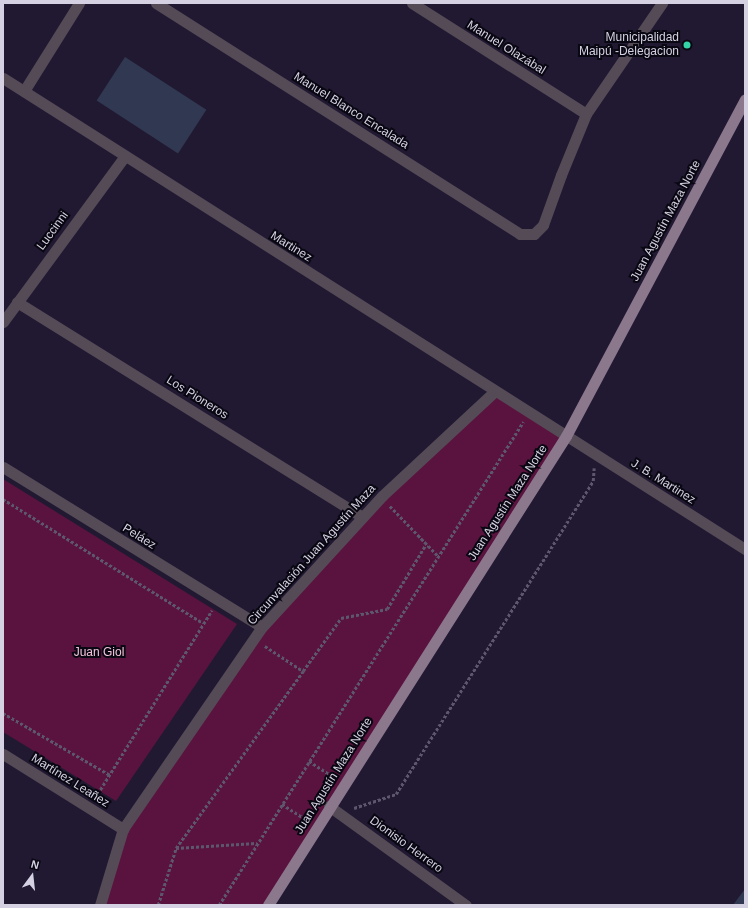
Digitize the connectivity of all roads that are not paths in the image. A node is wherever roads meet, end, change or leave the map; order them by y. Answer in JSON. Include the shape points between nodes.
{"nodes":[{"id":1,"x":79,"y":3,"type":"edge"},
{"id":2,"x":156,"y":3,"type":"edge"},
{"id":3,"x":412,"y":3,"type":"edge"},
{"id":4,"x":662,"y":3,"type":"edge"},
{"id":5,"x":3,"y":78,"type":"edge"},
{"id":6,"x":24,"y":91,"type":"junction"},
{"id":7,"x":745,"y":100,"type":"edge"},
{"id":8,"x":586,"y":114,"type":"junction"},
{"id":9,"x":124,"y":157,"type":"junction"},
{"id":10,"x":17,"y":302,"type":"junction"},
{"id":11,"x":3,"y":322,"type":"edge"},
{"id":12,"x":494,"y":392,"type":"junction"},
{"id":13,"x":566,"y":436,"type":"junction"},
{"id":14,"x":3,"y":467,"type":"edge"},
{"id":15,"x":363,"y":517,"type":"junction"},
{"id":16,"x":745,"y":549,"type":"edge"},
{"id":17,"x":262,"y":627,"type":"junction"},
{"id":18,"x":3,"y":754,"type":"edge"},
{"id":19,"x":329,"y":806,"type":"junction"},
{"id":20,"x":123,"y":829,"type":"junction"},
{"id":21,"x":100,"y":905,"type":"edge"},
{"id":22,"x":268,"y":905,"type":"edge"},
{"id":23,"x":466,"y":905,"type":"edge"}],
"edges":[{"from":1,"to":6,"type":"street"},
{"from":2,"to":8,"type":"street","name":"Manuel Blanco Encalada","via":[[520,234],[534,234],[543,225]]},
{"from":3,"to":8,"type":"street","name":"Manuel Olazábal"},
{"from":4,"to":8,"type":"street"},
{"from":5,"to":6,"type":"street","name":"Martinez"},
{"from":6,"to":9,"type":"street","name":"Martinez"},
{"from":7,"to":13,"type":"main road","name":"Juan Agustín Maza Norte"},
{"from":9,"to":10,"type":"street","name":"Luccinni"},
{"from":9,"to":12,"type":"street","name":"Martinez"},
{"from":10,"to":11,"type":"street","name":"Luccinni"},
{"from":10,"to":15,"type":"street","name":"Los Pioneros"},
{"from":12,"to":13,"type":"street","name":"Martinez"},
{"from":12,"to":15,"type":"street","name":"Circunvalación Juan Agustín Maza","via":[[382,496]]},
{"from":13,"to":16,"type":"street","name":"J. B. Martinez"},
{"from":13,"to":19,"type":"main road","name":"Juan Agustín Maza Norte"},
{"from":14,"to":17,"type":"street","name":"Peláez"},
{"from":15,"to":17,"type":"street","name":"Circunvalación Juan Agustín Maza"},
{"from":17,"to":20,"type":"street","name":"Circunvalación Juan Agustín Maza"},
{"from":18,"to":20,"type":"street","name":"Martínez Leañez"},
{"from":19,"to":22,"type":"main road","name":"Juan Agustín Maza Norte"},
{"from":19,"to":23,"type":"street","name":"Dionisio Herrero"},
{"from":20,"to":21,"type":"street","name":"Circunvalación Juan Agustín Maza"}]}
